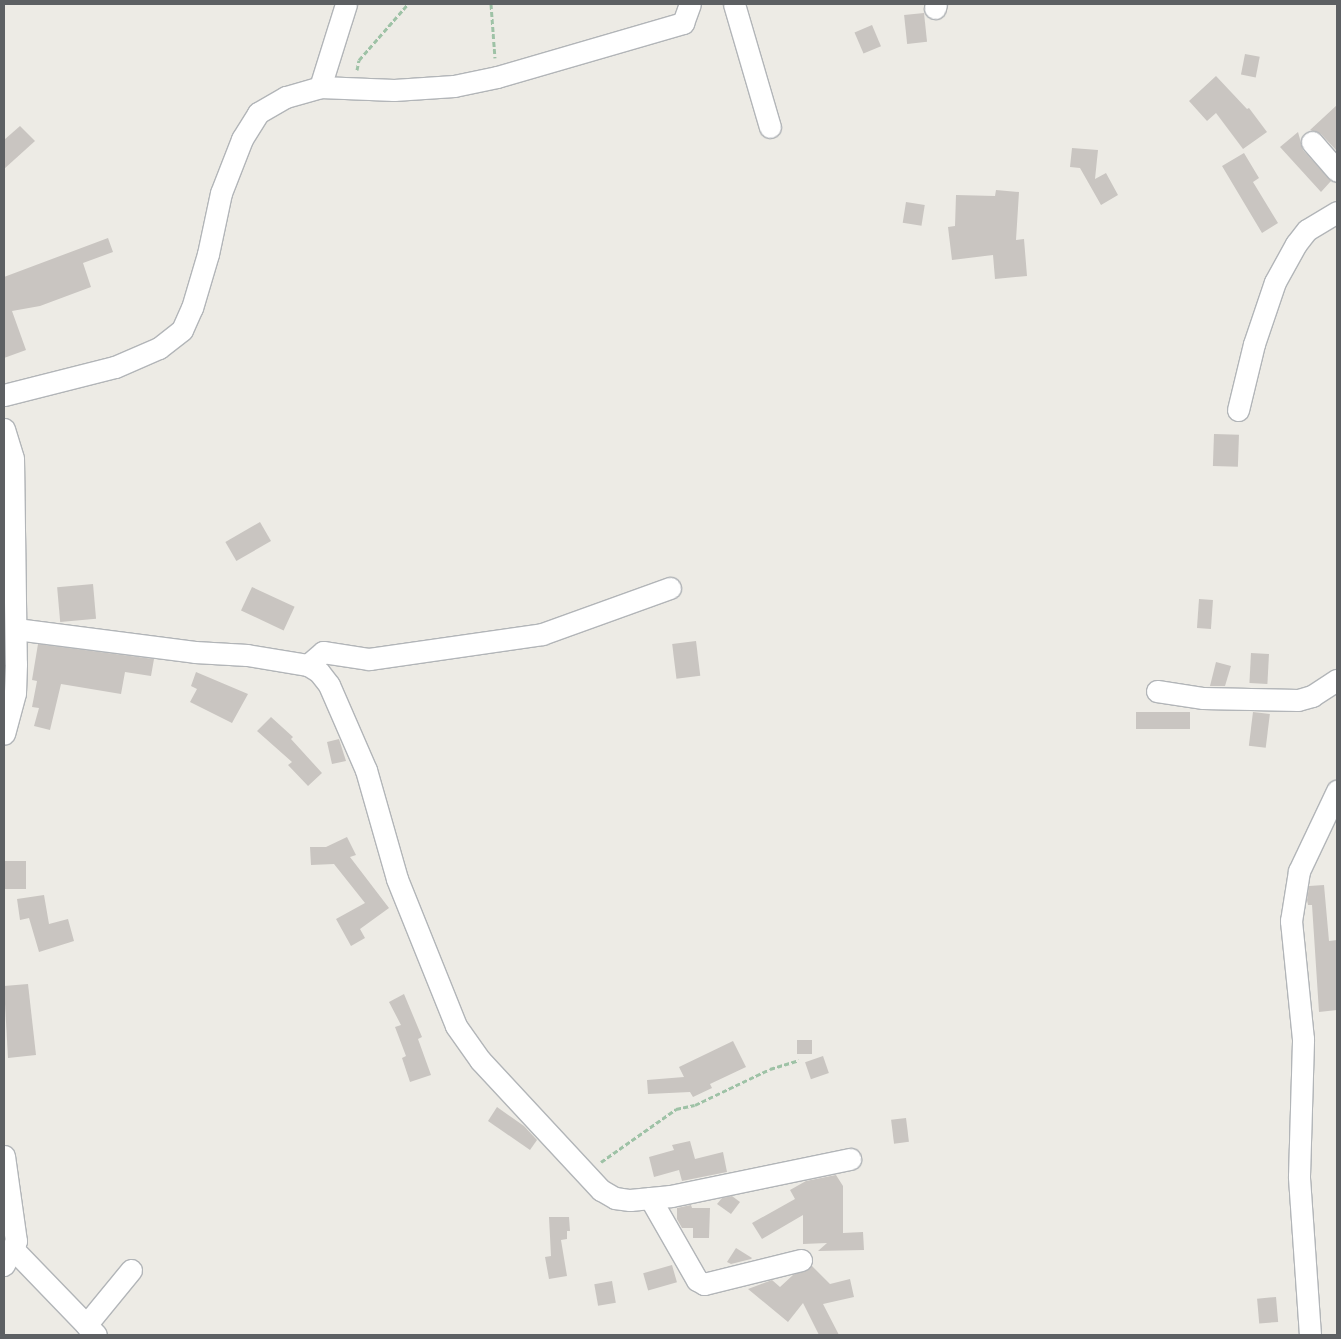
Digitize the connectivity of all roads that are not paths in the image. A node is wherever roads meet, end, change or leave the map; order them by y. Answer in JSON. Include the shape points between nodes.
{"nodes":[{"id":1,"x":346,"y":4,"type":"edge"},
{"id":2,"x":690,"y":4,"type":"edge"},
{"id":3,"x":734,"y":4,"type":"edge"},
{"id":4,"x":320,"y":87,"type":"junction"},
{"id":5,"x":770,"y":127,"type":"dead end"},
{"id":6,"x":1312,"y":142,"type":"dead end"},
{"id":7,"x":1337,"y":171,"type":"edge"},
{"id":8,"x":1337,"y":212,"type":"edge"},
{"id":9,"x":4,"y":395,"type":"edge"},
{"id":10,"x":1238,"y":410,"type":"dead end"},
{"id":11,"x":4,"y":429,"type":"edge"},
{"id":12,"x":670,"y":588,"type":"dead end"},
{"id":13,"x":16,"y":629,"type":"junction"},
{"id":14,"x":308,"y":665,"type":"junction"},
{"id":15,"x":1337,"y":680,"type":"edge"},
{"id":16,"x":1157,"y":691,"type":"dead end"},
{"id":17,"x":4,"y":734,"type":"edge"},
{"id":18,"x":1337,"y":791,"type":"edge"},
{"id":19,"x":4,"y":1156,"type":"edge"},
{"id":20,"x":850,"y":1159,"type":"dead end"},
{"id":21,"x":650,"y":1198,"type":"junction"},
{"id":22,"x":9,"y":1258,"type":"edge"},
{"id":23,"x":802,"y":1260,"type":"dead end"},
{"id":24,"x":131,"y":1270,"type":"dead end"},
{"id":25,"x":91,"y":1330,"type":"edge"},
{"id":26,"x":1310,"y":1335,"type":"edge"}],
"edges":[{"from":1,"to":4,"type":"street"},
{"from":2,"to":4,"type":"street","via":[[683,23],[497,77],[454,86],[394,90]]},
{"from":3,"to":5,"type":"street"},
{"from":4,"to":9,"type":"street","via":[[286,97],[258,113],[242,139],[221,194],[208,254],[182,330],[159,348],[115,367]]},
{"from":6,"to":7,"type":"street"},
{"from":8,"to":10,"type":"street","via":[[1307,230],[1275,282],[1254,344]]},
{"from":11,"to":13,"type":"street","via":[[13,458]]},
{"from":12,"to":14,"type":"street","via":[[542,634],[369,659],[323,652]]},
{"from":13,"to":14,"type":"street"},
{"from":13,"to":17,"type":"street","via":[[15,693]]},
{"from":14,"to":21,"type":"street","via":[[329,685],[366,770],[397,878],[456,1026],[480,1060],[584,1174],[615,1198]]},
{"from":15,"to":16,"type":"street","via":[[1312,696],[1298,700],[1203,698]]},
{"from":18,"to":26,"type":"street","via":[[1299,871],[1291,921],[1303,1039],[1299,1176]]},
{"from":19,"to":22,"type":"street","via":[[16,1241]]},
{"from":20,"to":21,"type":"street"},
{"from":21,"to":23,"type":"street","via":[[697,1280],[704,1284]]},
{"from":22,"to":25,"type":"street"},
{"from":24,"to":25,"type":"street"}]}
